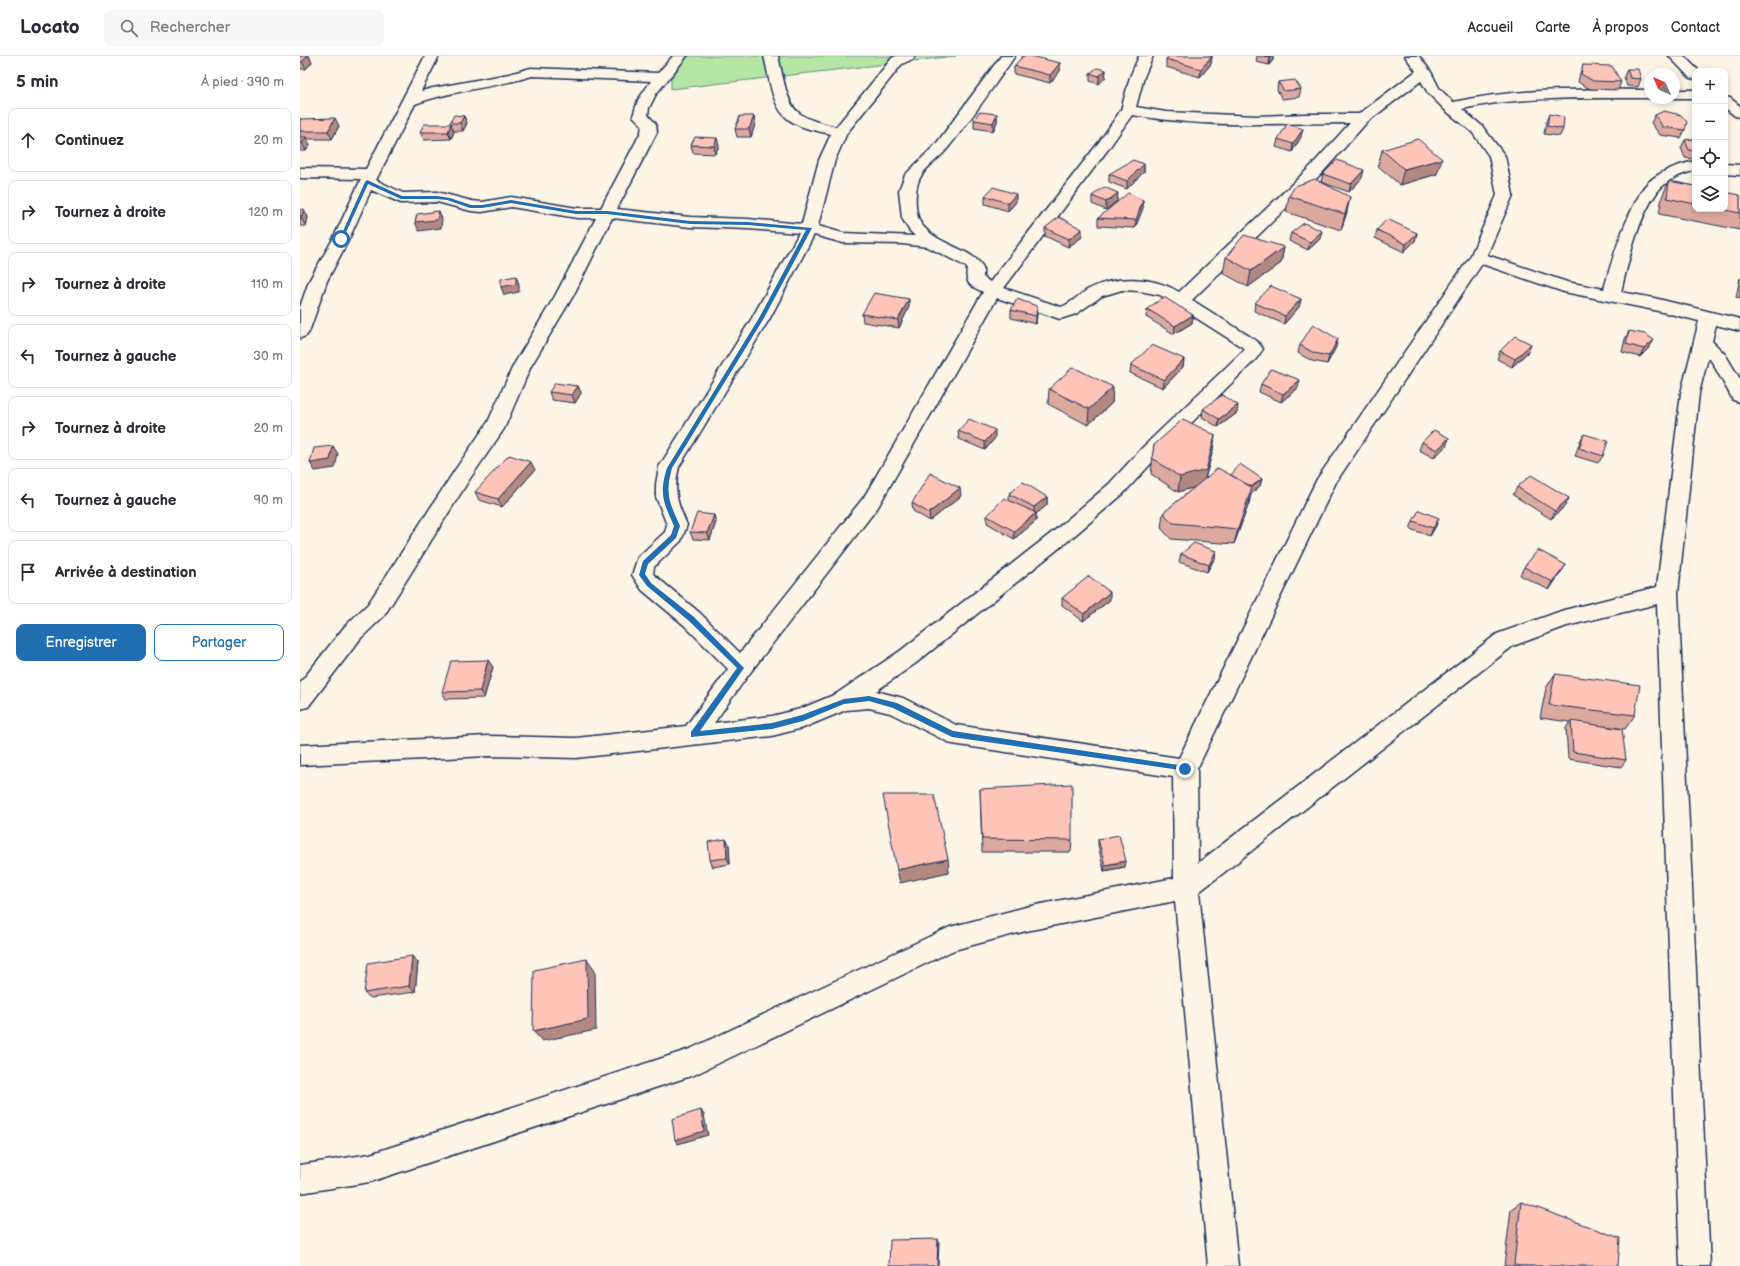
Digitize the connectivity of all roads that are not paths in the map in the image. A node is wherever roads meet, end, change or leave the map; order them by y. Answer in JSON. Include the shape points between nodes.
{"nodes":[{"id":1,"x":432,"y":56,"type":"edge"},
{"id":2,"x":680,"y":56,"type":"edge"},
{"id":3,"x":771,"y":56,"type":"edge"},
{"id":4,"x":908,"y":56,"type":"edge"},
{"id":5,"x":1008,"y":56,"type":"edge"},
{"id":6,"x":1146,"y":56,"type":"edge"},
{"id":7,"x":1676,"y":56,"type":"edge"},
{"id":8,"x":1418,"y":64,"type":"edge"},
{"id":9,"x":1692,"y":71,"type":"edge"},
{"id":10,"x":663,"y":77,"type":"junction"},
{"id":11,"x":1644,"y":94,"type":"edge"},
{"id":12,"x":1680,"y":94,"type":"edge"},
{"id":13,"x":1692,"y":94,"type":"edge"},
{"id":14,"x":409,"y":101,"type":"junction"},
{"id":15,"x":1728,"y":103,"type":"edge"},
{"id":16,"x":1450,"y":107,"type":"junction"},
{"id":17,"x":1128,"y":110,"type":"junction"},
{"id":18,"x":1740,"y":113,"type":"edge"},
{"id":19,"x":1362,"y":119,"type":"junction"},
{"id":20,"x":840,"y":132,"type":"junction"},
{"id":21,"x":1692,"y":166,"type":"edge"},
{"id":22,"x":1728,"y":168,"type":"edge"},
{"id":23,"x":1740,"y":170,"type":"edge"},
{"id":24,"x":300,"y":173,"type":"edge"},
{"id":25,"x":369,"y":178,"type":"junction"},
{"id":26,"x":607,"y":213,"type":"junction"},
{"id":27,"x":809,"y":228,"type":"junction"},
{"id":28,"x":932,"y":243,"type":"junction"},
{"id":29,"x":1478,"y":257,"type":"junction"},
{"id":30,"x":300,"y":281,"type":"edge"},
{"id":31,"x":318,"y":281,"type":"junction"},
{"id":32,"x":993,"y":290,"type":"junction"},
{"id":33,"x":1611,"y":296,"type":"junction"},
{"id":34,"x":1180,"y":301,"type":"junction"},
{"id":35,"x":1709,"y":317,"type":"junction"},
{"id":36,"x":1740,"y":325,"type":"edge"},
{"id":37,"x":300,"y":332,"type":"edge"},
{"id":38,"x":1702,"y":342,"type":"junction"},
{"id":39,"x":1740,"y":396,"type":"edge"},
{"id":40,"x":1667,"y":593,"type":"junction"},
{"id":41,"x":741,"y":668,"type":"junction"},
{"id":42,"x":300,"y":700,"type":"edge"},
{"id":43,"x":844,"y":701,"type":"junction"},
{"id":44,"x":693,"y":734,"type":"junction"},
{"id":45,"x":300,"y":755,"type":"edge"},
{"id":46,"x":1185,"y":769,"type":"junction"},
{"id":47,"x":1186,"y":887,"type":"junction"},
{"id":48,"x":300,"y":1179,"type":"edge"},
{"id":49,"x":1223,"y":1266,"type":"edge"},
{"id":50,"x":1695,"y":1266,"type":"edge"}],
"edges":[{"from":1,"to":14,"type":"street"},
{"from":2,"to":10,"type":"street"},
{"from":3,"to":20,"type":"street","via":[[786,107],[792,116],[809,124]]},
{"from":4,"to":20,"type":"street","via":[[897,61]]},
{"from":5,"to":28,"type":"street","via":[[941,147],[913,175],[907,190],[910,218],[915,227]]},
{"from":6,"to":17,"type":"street","via":[[1137,76]]},
{"from":7,"to":9,"type":"street"},
{"from":8,"to":16,"type":"street","via":[[1433,90]]},
{"from":8,"to":19,"type":"street"},
{"from":10,"to":14,"type":"street","via":[[531,72],[433,92]]},
{"from":10,"to":26,"type":"street","via":[[640,110],[640,116],[649,124],[649,132]]},
{"from":11,"to":16,"type":"street","via":[[1478,100]]},
{"from":12,"to":13,"type":"street"},
{"from":14,"to":25,"type":"street"},
{"from":15,"to":18,"type":"street"},
{"from":16,"to":29,"type":"street","via":[[1477,129],[1497,156],[1505,195]]},
{"from":17,"to":19,"type":"street","via":[[1166,116],[1257,120]]},
{"from":17,"to":32,"type":"street"},
{"from":19,"to":34,"type":"street","via":[[1317,169]]},
{"from":20,"to":27,"type":"street","via":[[827,160]]},
{"from":21,"to":33,"type":"street","via":[[1675,171],[1651,188],[1635,218],[1620,258]]},
{"from":22,"to":23,"type":"street"},
{"from":24,"to":25,"type":"street"},
{"from":25,"to":26,"type":"street","via":[[401,198],[437,197],[470,206],[511,202],[576,213]]},
{"from":25,"to":31,"type":"street"},
{"from":26,"to":27,"type":"street","via":[[690,222]]},
{"from":26,"to":42,"type":"street","via":[[564,296],[522,366],[497,424],[376,610],[353,632]]},
{"from":27,"to":28,"type":"street","via":[[843,238],[902,239]]},
{"from":27,"to":41,"type":"street","via":[[761,318],[670,468],[665,485],[666,502],[677,526],[674,536],[645,563],[642,575],[649,584],[692,619]]},
{"from":28,"to":32,"type":"street","via":[[971,262],[975,267],[974,279]]},
{"from":29,"to":33,"type":"street","via":[[1564,287]]},
{"from":29,"to":46,"type":"street","via":[[1327,479]]},
{"from":30,"to":31,"type":"street"},
{"from":31,"to":37,"type":"street"},
{"from":32,"to":34,"type":"street","via":[[1060,313],[1070,312],[1096,292],[1110,287],[1150,286]]},
{"from":32,"to":41,"type":"street","via":[[871,502]]},
{"from":33,"to":35,"type":"street"},
{"from":34,"to":43,"type":"street","via":[[1251,345],[1254,349],[1250,355],[1150,452],[1116,489],[908,657]]},
{"from":35,"to":36,"type":"street"},
{"from":35,"to":38,"type":"street"},
{"from":38,"to":39,"type":"street","via":[[1719,358]]},
{"from":38,"to":40,"type":"street","via":[[1690,393]]},
{"from":40,"to":47,"type":"street","via":[[1564,618],[1505,640]]},
{"from":40,"to":50,"type":"street"},
{"from":41,"to":44,"type":"street"},
{"from":43,"to":44,"type":"street","via":[[803,718],[772,726]]},
{"from":43,"to":46,"type":"street","via":[[869,699],[895,705],[952,734]]},
{"from":44,"to":45,"type":"street","via":[[576,748],[488,746]]},
{"from":46,"to":47,"type":"street"},
{"from":47,"to":48,"type":"street","via":[[1026,919],[950,939],[694,1061],[370,1168]]},
{"from":47,"to":49,"type":"street"}]}
